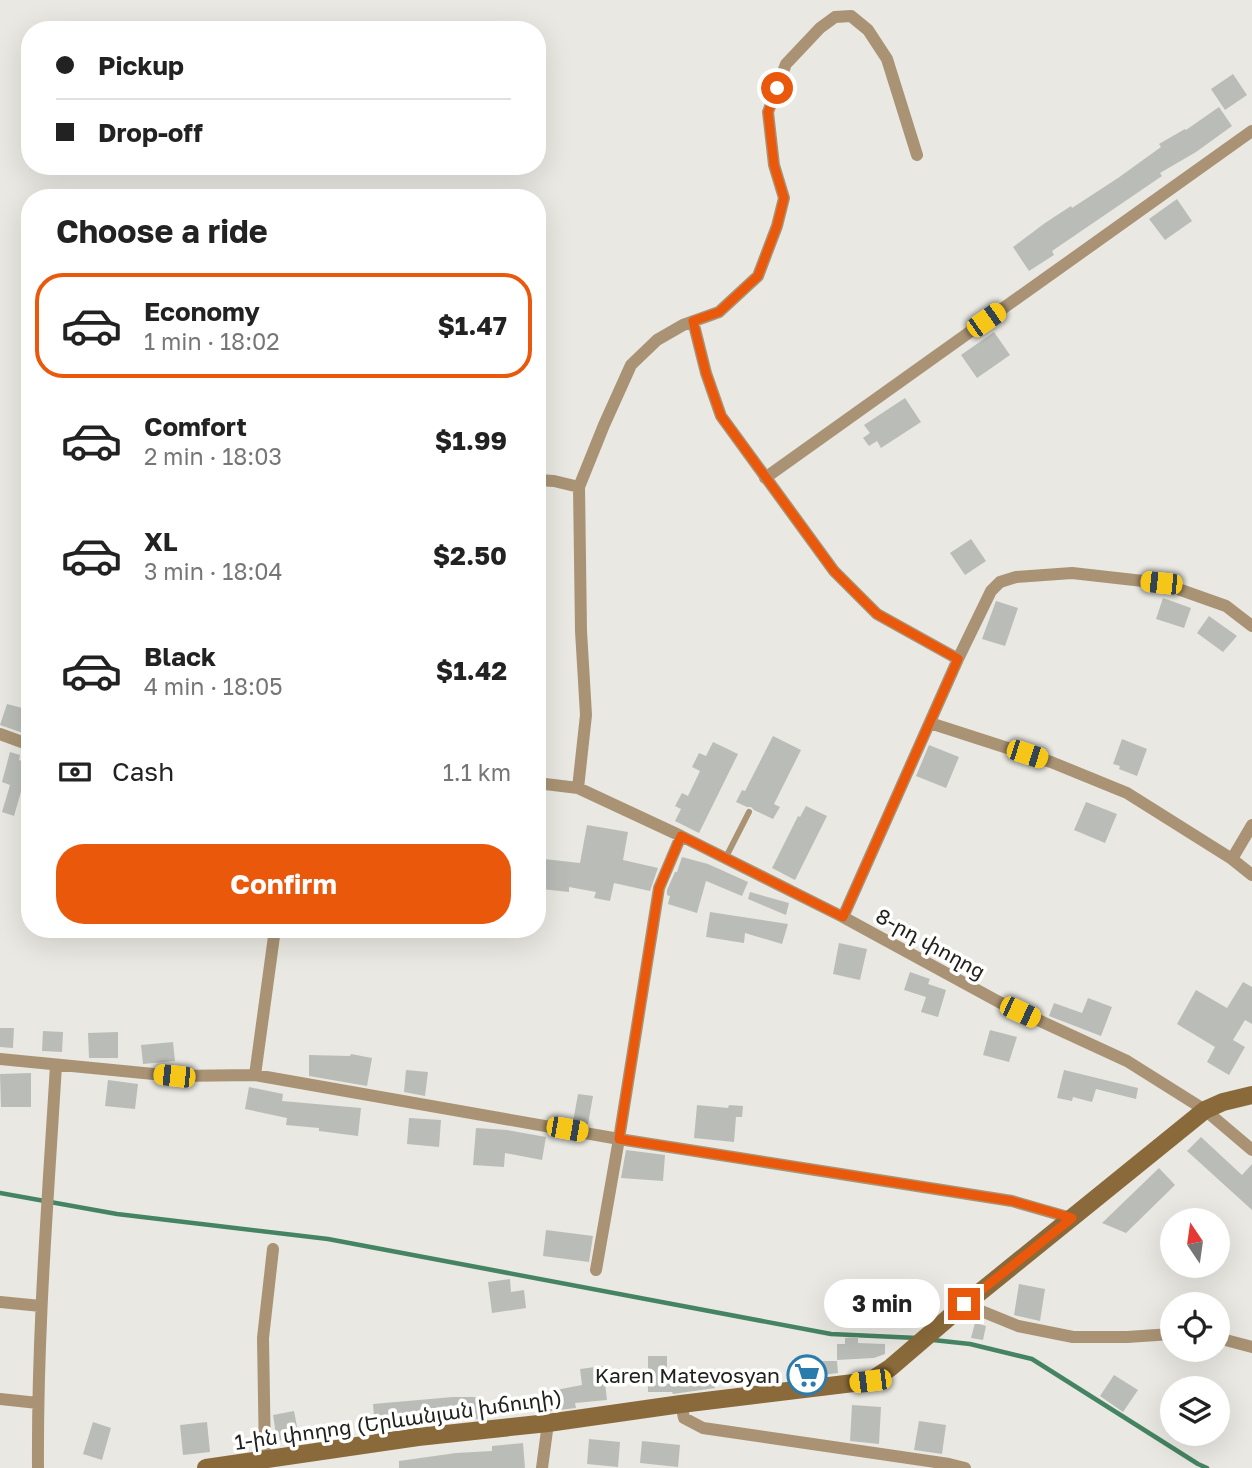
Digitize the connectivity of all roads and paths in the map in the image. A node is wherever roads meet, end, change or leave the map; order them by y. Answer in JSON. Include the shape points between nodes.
{"nodes":[{"id":1,"x":1252,"y":131,"type":"edge"},
{"id":2,"x":917,"y":155,"type":"dead end"},
{"id":3,"x":693,"y":321,"type":"junction"},
{"id":4,"x":765,"y":478,"type":"junction"},
{"id":5,"x":546,"y":481,"type":"edge"},
{"id":6,"x":579,"y":487,"type":"junction"},
{"id":7,"x":1252,"y":626,"type":"edge"},
{"id":8,"x":958,"y":659,"type":"junction"},
{"id":9,"x":930,"y":723,"type":"junction"},
{"id":10,"x":0,"y":734,"type":"edge"},
{"id":11,"x":21,"y":742,"type":"edge"},
{"id":12,"x":546,"y":784,"type":"edge"},
{"id":13,"x":578,"y":788,"type":"junction"},
{"id":14,"x":748,"y":812,"type":"dead end"},
{"id":15,"x":1252,"y":825,"type":"edge"},
{"id":16,"x":681,"y":836,"type":"junction"},
{"id":17,"x":725,"y":859,"type":"junction"},
{"id":18,"x":1232,"y":859,"type":"junction"},
{"id":19,"x":1252,"y":875,"type":"edge"},
{"id":20,"x":843,"y":917,"type":"junction"},
{"id":21,"x":274,"y":938,"type":"edge"},
{"id":22,"x":0,"y":1059,"type":"edge"},
{"id":23,"x":55,"y":1065,"type":"junction"},
{"id":24,"x":255,"y":1075,"type":"junction"},
{"id":25,"x":1252,"y":1095,"type":"edge"},
{"id":26,"x":1205,"y":1110,"type":"junction"},
{"id":27,"x":619,"y":1139,"type":"junction"},
{"id":28,"x":1252,"y":1150,"type":"edge"},
{"id":29,"x":1072,"y":1218,"type":"junction"},
{"id":30,"x":273,"y":1249,"type":"dead end"},
{"id":31,"x":596,"y":1270,"type":"dead end"},
{"id":32,"x":0,"y":1302,"type":"edge"},
{"id":33,"x":41,"y":1306,"type":"junction"},
{"id":34,"x":958,"y":1309,"type":"junction"},
{"id":35,"x":1160,"y":1335,"type":"edge"},
{"id":36,"x":1230,"y":1341,"type":"edge"},
{"id":37,"x":1252,"y":1347,"type":"edge"},
{"id":38,"x":0,"y":1399,"type":"edge"},
{"id":39,"x":38,"y":1403,"type":"junction"},
{"id":40,"x":681,"y":1404,"type":"junction"},
{"id":41,"x":548,"y":1423,"type":"junction"},
{"id":42,"x":265,"y":1459,"type":"junction"},
{"id":43,"x":38,"y":1468,"type":"edge"},
{"id":44,"x":206,"y":1468,"type":"edge"},
{"id":45,"x":542,"y":1468,"type":"edge"},
{"id":46,"x":965,"y":1468,"type":"edge"}],
"edges":[{"from":1,"to":4,"type":"street"},
{"from":2,"to":3,"type":"street","via":[[887,59],[868,30],[851,16],[835,17],[786,64],[768,112],[774,165],[784,198],[758,276],[719,312]]},
{"from":3,"to":4,"type":"street","via":[[721,416]]},
{"from":3,"to":6,"type":"street","via":[[657,340],[631,365]]},
{"from":4,"to":8,"type":"street","via":[[834,571],[877,614]]},
{"from":5,"to":6,"type":"street"},
{"from":6,"to":13,"type":"street","via":[[586,715]]},
{"from":7,"to":8,"type":"street","via":[[1226,606],[1161,583],[1072,573],[1016,577],[991,591]]},
{"from":8,"to":9,"type":"street"},
{"from":9,"to":18,"type":"street","via":[[1051,762],[1127,793]]},
{"from":9,"to":20,"type":"street"},
{"from":10,"to":11,"type":"street"},
{"from":12,"to":13,"type":"street","name":"8-րդ փողոց"},
{"from":13,"to":16,"type":"street","name":"8-րդ փողոց"},
{"from":14,"to":17,"type":"lane"},
{"from":15,"to":18,"type":"street"},
{"from":16,"to":17,"type":"street","name":"8-րդ փողոց"},
{"from":16,"to":27,"type":"street","via":[[659,888]]},
{"from":17,"to":20,"type":"street","name":"8-րդ փողոց"},
{"from":18,"to":19,"type":"street"},
{"from":20,"to":26,"type":"street","name":"8-րդ փողոց","via":[[999,1002],[1127,1061]]},
{"from":21,"to":24,"type":"street"},
{"from":22,"to":23,"type":"street"},
{"from":23,"to":24,"type":"street","via":[[174,1076]]},
{"from":23,"to":33,"type":"street"},
{"from":24,"to":27,"type":"street"},
{"from":25,"to":26,"type":"main road","name":"1-ին փողոց (Երևանյան խճուղի)"},
{"from":26,"to":28,"type":"street","name":"8-րդ փողոց"},
{"from":26,"to":29,"type":"main road","name":"1-ին փողոց (Երևանյան խճուղի)"},
{"from":27,"to":29,"type":"street","via":[[1012,1201]]},
{"from":27,"to":31,"type":"street"},
{"from":29,"to":34,"type":"main road","name":"1-ին փողոց (Երևանյան խճուղի)"},
{"from":30,"to":42,"type":"street","via":[[263,1338]]},
{"from":32,"to":33,"type":"street"},
{"from":33,"to":39,"type":"street"},
{"from":34,"to":35,"type":"street","via":[[1073,1337]]},
{"from":34,"to":40,"type":"main road","name":"1-ին փողոց (Երևանյան խճուղի)","via":[[870,1381]]},
{"from":36,"to":37,"type":"street"},
{"from":38,"to":39,"type":"street"},
{"from":39,"to":43,"type":"street"},
{"from":40,"to":41,"type":"main road","name":"1-ին փողոց (Երևանյան խճուղի)"},
{"from":40,"to":46,"type":"street","via":[[684,1418],[703,1428]]},
{"from":41,"to":42,"type":"main road","name":"1-ին փողոց (Երևանյան խճուղի)"},
{"from":41,"to":45,"type":"street"},
{"from":42,"to":44,"type":"main road","name":"1-ին փողոց (Երևանյան խճուղի)"}]}
